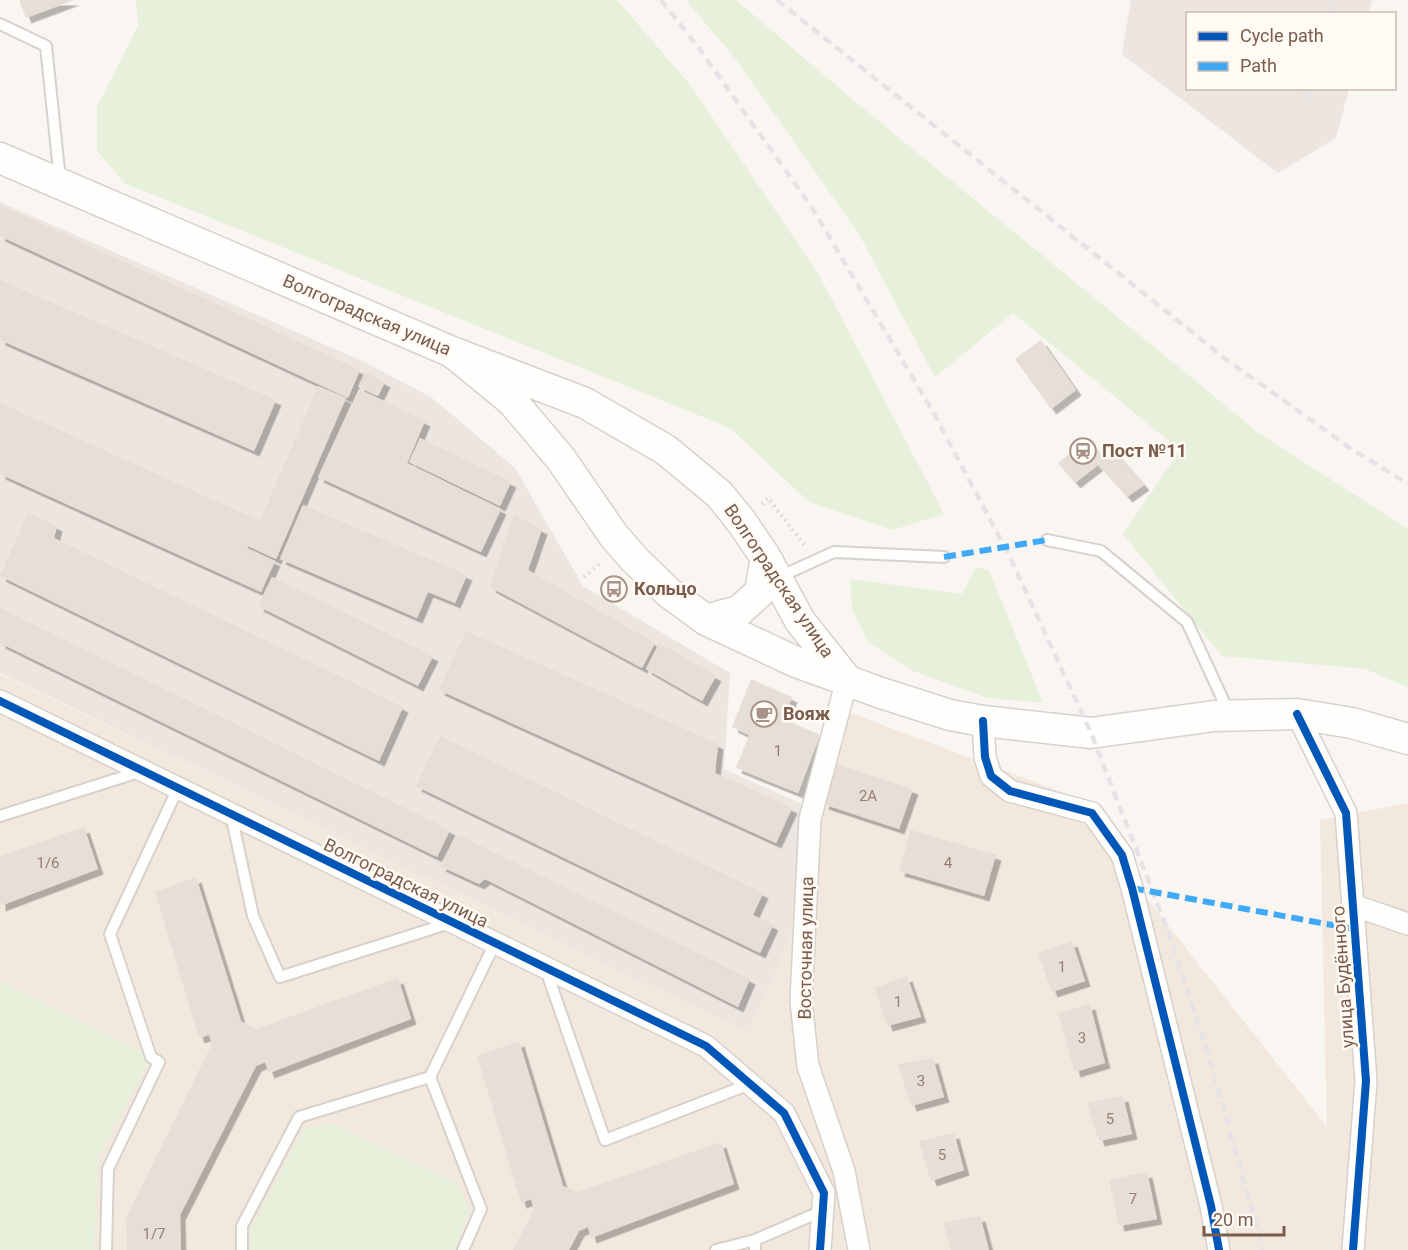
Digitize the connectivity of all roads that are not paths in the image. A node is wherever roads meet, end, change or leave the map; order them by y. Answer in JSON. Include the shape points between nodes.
{"nodes":[{"id":1,"x":0,"y":24,"type":"edge"},
{"id":2,"x":0,"y":158,"type":"edge"},
{"id":3,"x":60,"y":183,"type":"junction"},
{"id":4,"x":453,"y":352,"type":"junction"},
{"id":5,"x":1047,"y":540,"type":"dead end"},
{"id":6,"x":944,"y":557,"type":"dead end"},
{"id":7,"x":772,"y":568,"type":"junction"},
{"id":8,"x":706,"y":620,"type":"junction"},
{"id":9,"x":847,"y":680,"type":"junction"},
{"id":10,"x":0,"y":701,"type":"edge"},
{"id":11,"x":1297,"y":714,"type":"junction"},
{"id":12,"x":1231,"y":716,"type":"junction"},
{"id":13,"x":982,"y":721,"type":"junction"},
{"id":14,"x":1408,"y":739,"type":"edge"},
{"id":15,"x":142,"y":771,"type":"junction"},
{"id":16,"x":178,"y":788,"type":"junction"},
{"id":17,"x":231,"y":814,"type":"junction"},
{"id":18,"x":0,"y":816,"type":"edge"},
{"id":19,"x":1353,"y":905,"type":"junction"},
{"id":20,"x":453,"y":922,"type":"junction"},
{"id":21,"x":1408,"y":924,"type":"edge"},
{"id":22,"x":495,"y":943,"type":"junction"},
{"id":23,"x":545,"y":967,"type":"junction"},
{"id":24,"x":430,"y":1077,"type":"junction"},
{"id":25,"x":750,"y":1084,"type":"junction"},
{"id":26,"x":822,"y":1211,"type":"junction"},
{"id":27,"x":755,"y":1245,"type":"edge"},
{"id":28,"x":106,"y":1250,"type":"edge"},
{"id":29,"x":242,"y":1250,"type":"edge"},
{"id":30,"x":463,"y":1250,"type":"edge"},
{"id":31,"x":717,"y":1250,"type":"edge"},
{"id":32,"x":820,"y":1250,"type":"edge"},
{"id":33,"x":859,"y":1250,"type":"edge"},
{"id":34,"x":1219,"y":1250,"type":"edge"},
{"id":35,"x":1353,"y":1250,"type":"edge"}],
"edges":[{"from":1,"to":3,"type":"lane","via":[[46,46]]},
{"from":2,"to":3,"type":"main road","name":"Волгоградская улица"},
{"from":3,"to":4,"type":"main road","name":"Волгоградская улица"},
{"from":4,"to":7,"type":"main road","name":"Волгоградская улица","via":[[585,403],[666,450],[719,494]]},
{"from":4,"to":8,"type":"main road","via":[[512,401],[561,459],[622,545],[668,592]]},
{"from":5,"to":12,"type":"lane","via":[[1101,551],[1187,622]]},
{"from":6,"to":7,"type":"lane","via":[[834,552],[816,561]]},
{"from":7,"to":8,"type":"main road","via":[[760,592],[739,611]]},
{"from":7,"to":9,"type":"main road","name":"Волгоградская улица","via":[[800,621]]},
{"from":8,"to":9,"type":"main road","via":[[796,662]]},
{"from":9,"to":13,"type":"main road","via":[[950,715]]},
{"from":9,"to":33,"type":"street","name":"Восточная улица","via":[[810,819],[801,1001],[808,1066],[844,1171]]},
{"from":10,"to":15,"type":"street","name":"Волгоградская улица"},
{"from":11,"to":12,"type":"main road"},
{"from":11,"to":14,"type":"main road","via":[[1352,723]]},
{"from":11,"to":19,"type":"street","name":"улица Будённого","via":[[1346,813]]},
{"from":12,"to":13,"type":"main road","via":[[1091,733]]},
{"from":13,"to":34,"type":"street","via":[[991,776],[1011,792],[1092,813],[1122,855]]},
{"from":15,"to":16,"type":"street","name":"Волгоградская улица"},
{"from":15,"to":18,"type":"lane"},
{"from":16,"to":17,"type":"street","name":"Волгоградская улица"},
{"from":16,"to":28,"type":"lane","via":[[110,934],[151,1057],[159,1062],[108,1169]]},
{"from":17,"to":20,"type":"street","name":"Волгоградская улица"},
{"from":17,"to":20,"type":"lane","via":[[253,916],[280,977]]},
{"from":19,"to":21,"type":"street"},
{"from":19,"to":35,"type":"street","name":"улица Будённого","via":[[1366,1081]]},
{"from":20,"to":22,"type":"street","name":"Волгоградская улица"},
{"from":22,"to":23,"type":"street","name":"Волгоградская улица"},
{"from":22,"to":24,"type":"lane"},
{"from":23,"to":25,"type":"street","name":"Волгоградская улица","via":[[706,1046]]},
{"from":23,"to":25,"type":"lane","via":[[605,1140]]},
{"from":24,"to":29,"type":"lane","via":[[299,1117],[242,1226]]},
{"from":24,"to":30,"type":"lane","via":[[482,1209]]},
{"from":25,"to":26,"type":"street","name":"Волгоградская улица","via":[[784,1113],[824,1194]]},
{"from":26,"to":27,"type":"lane"},
{"from":26,"to":32,"type":"street"},
{"from":27,"to":31,"type":"lane"}]}
